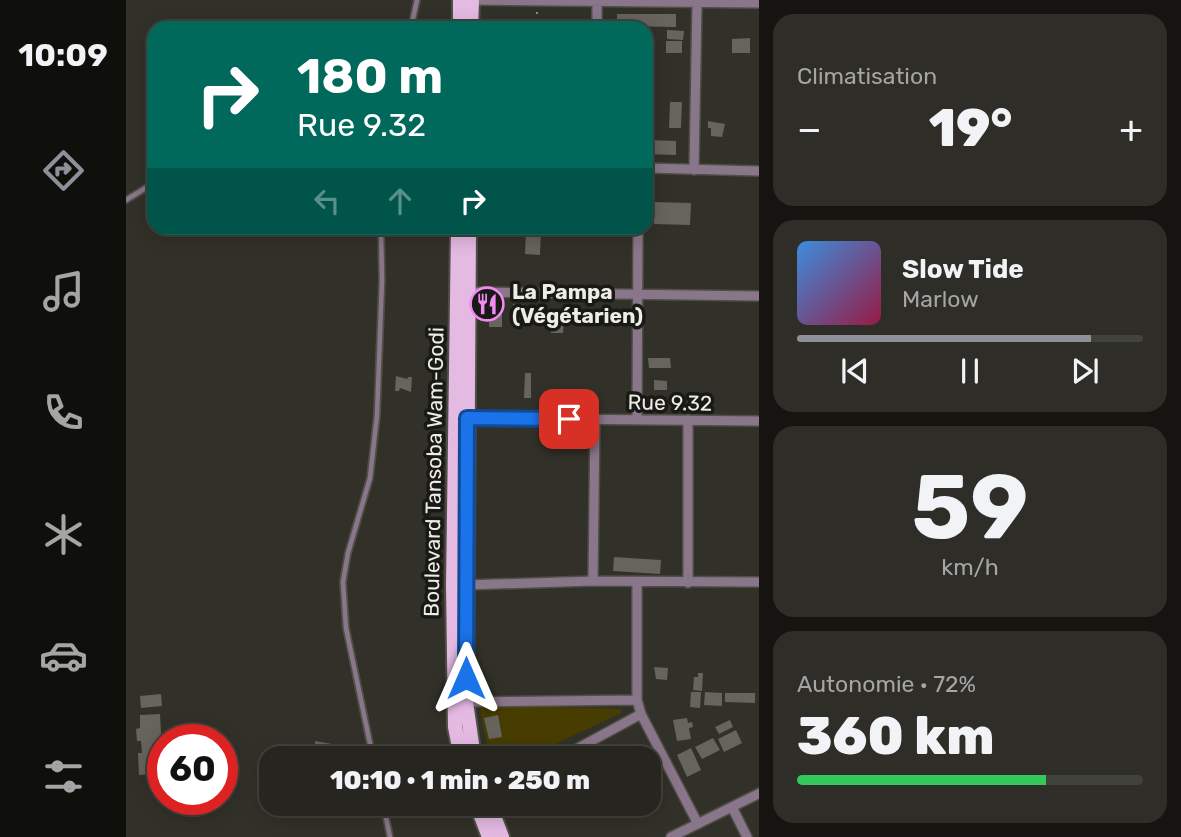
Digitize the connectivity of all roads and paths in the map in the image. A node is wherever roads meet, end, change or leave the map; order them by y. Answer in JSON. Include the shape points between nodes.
{"nodes":[{"id":1,"x":417,"y":0,"type":"edge"},
{"id":2,"x":462,"y":0,"type":"edge"},
{"id":3,"x":472,"y":0,"type":"edge"},
{"id":4,"x":647,"y":1,"type":"edge"},
{"id":5,"x":537,"y":2,"type":"edge"},
{"id":6,"x":597,"y":2,"type":"junction"},
{"id":7,"x":697,"y":3,"type":"junction"},
{"id":8,"x":759,"y":3,"type":"edge"},
{"id":9,"x":412,"y":21,"type":"edge"},
{"id":10,"x":460,"y":21,"type":"edge"},
{"id":11,"x":471,"y":21,"type":"edge"},
{"id":12,"x":537,"y":21,"type":"edge"},
{"id":13,"x":597,"y":21,"type":"edge"},
{"id":14,"x":653,"y":168,"type":"edge"},
{"id":15,"x":694,"y":170,"type":"junction"},
{"id":16,"x":759,"y":171,"type":"edge"},
{"id":17,"x":147,"y":187,"type":"edge"},
{"id":18,"x":126,"y":200,"type":"edge"},
{"id":19,"x":380,"y":235,"type":"edge"},
{"id":20,"x":458,"y":235,"type":"edge"},
{"id":21,"x":468,"y":235,"type":"edge"},
{"id":22,"x":638,"y":235,"type":"edge"},
{"id":23,"x":462,"y":292,"type":"junction"},
{"id":24,"x":638,"y":294,"type":"junction"},
{"id":25,"x":759,"y":296,"type":"edge"},
{"id":26,"x":461,"y":418,"type":"junction"},
{"id":27,"x":595,"y":419,"type":"junction"},
{"id":28,"x":636,"y":419,"type":"junction"},
{"id":29,"x":688,"y":420,"type":"junction"},
{"id":30,"x":759,"y":421,"type":"edge"},
{"id":31,"x":593,"y":581,"type":"junction"},
{"id":32,"x":637,"y":582,"type":"junction"},
{"id":33,"x":759,"y":582,"type":"edge"},
{"id":34,"x":688,"y":583,"type":"junction"},
{"id":35,"x":466,"y":585,"type":"junction"},
{"id":36,"x":637,"y":699,"type":"junction"},
{"id":37,"x":466,"y":702,"type":"junction"},
{"id":38,"x":641,"y":714,"type":"junction"},
{"id":39,"x":371,"y":746,"type":"edge"},
{"id":40,"x":459,"y":746,"type":"edge"},
{"id":41,"x":472,"y":746,"type":"edge"},
{"id":42,"x":582,"y":746,"type":"edge"},
{"id":43,"x":759,"y":793,"type":"edge"},
{"id":44,"x":732,"y":807,"type":"junction"},
{"id":45,"x":386,"y":816,"type":"edge"},
{"id":46,"x":481,"y":816,"type":"edge"},
{"id":47,"x":494,"y":816,"type":"edge"},
{"id":48,"x":698,"y":824,"type":"junction"},
{"id":49,"x":390,"y":837,"type":"edge"},
{"id":50,"x":489,"y":837,"type":"edge"},
{"id":51,"x":502,"y":837,"type":"edge"},
{"id":52,"x":671,"y":837,"type":"edge"},
{"id":53,"x":747,"y":837,"type":"edge"}],
"edges":[{"from":1,"to":9,"type":"lane"},
{"from":2,"to":3,"type":"street"},
{"from":2,"to":10,"type":"main road"},
{"from":3,"to":5,"type":"street"},
{"from":3,"to":11,"type":"main road"},
{"from":4,"to":6,"type":"street"},
{"from":4,"to":7,"type":"street"},
{"from":5,"to":6,"type":"street"},
{"from":5,"to":12,"type":"path"},
{"from":6,"to":13,"type":"street"},
{"from":7,"to":8,"type":"street"},
{"from":7,"to":15,"type":"street"},
{"from":14,"to":15,"type":"street"},
{"from":15,"to":16,"type":"street"},
{"from":17,"to":18,"type":"lane"},
{"from":19,"to":39,"type":"lane","via":[[377,415],[370,478],[343,582],[346,628]]},
{"from":20,"to":23,"type":"main road","name":"Boulevard Tansoba Wam-Godi"},
{"from":21,"to":23,"type":"main road","name":"Boulevard Tansoba Wam-Godi"},
{"from":22,"to":24,"type":"street"},
{"from":23,"to":24,"type":"street"},
{"from":23,"to":26,"type":"main road","name":"Boulevard Tansoba Wam-Godi"},
{"from":24,"to":25,"type":"street"},
{"from":24,"to":28,"type":"street"},
{"from":26,"to":27,"type":"street","name":"Rue 9.32"},
{"from":26,"to":35,"type":"main road","name":"Boulevard Tansoba Wam-Godi"},
{"from":26,"to":40,"type":"main road","name":"Boulevard Tansoba Wam-Godi","via":[[454,702]]},
{"from":27,"to":28,"type":"street","name":"Rue 9.32"},
{"from":27,"to":31,"type":"street"},
{"from":28,"to":29,"type":"street","name":"Rue 9.32"},
{"from":29,"to":30,"type":"street","name":"Rue 9.32"},
{"from":29,"to":34,"type":"street"},
{"from":31,"to":32,"type":"street"},
{"from":31,"to":35,"type":"street"},
{"from":32,"to":34,"type":"street"},
{"from":32,"to":36,"type":"street"},
{"from":33,"to":34,"type":"street"},
{"from":35,"to":37,"type":"main road","name":"Boulevard Tansoba Wam-Godi"},
{"from":36,"to":37,"type":"street"},
{"from":36,"to":38,"type":"street"},
{"from":37,"to":41,"type":"main road","name":"Boulevard Tansoba Wam-Godi"},
{"from":38,"to":42,"type":"street"},
{"from":38,"to":48,"type":"street"},
{"from":43,"to":44,"type":"street"},
{"from":44,"to":48,"type":"street"},
{"from":44,"to":53,"type":"street"},
{"from":45,"to":49,"type":"lane"},
{"from":46,"to":50,"type":"main road"},
{"from":47,"to":51,"type":"main road"},
{"from":48,"to":52,"type":"street"}]}
